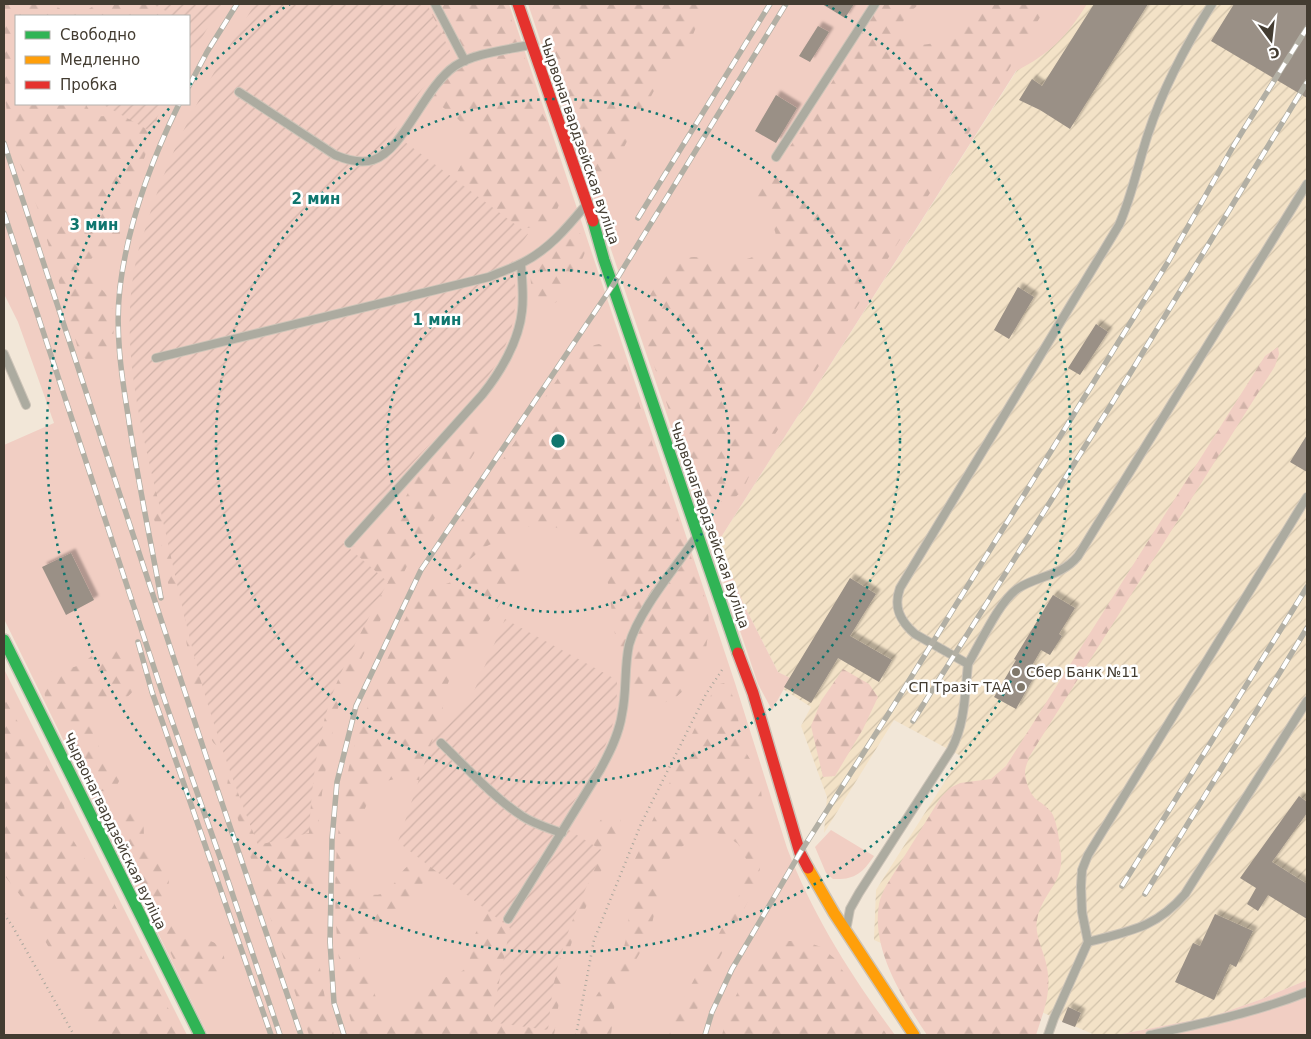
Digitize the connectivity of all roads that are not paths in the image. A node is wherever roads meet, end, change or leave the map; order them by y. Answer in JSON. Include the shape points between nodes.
{"nodes":[{"id":1,"x":434,"y":4,"type":"edge"},
{"id":2,"x":518,"y":4,"type":"edge"},
{"id":3,"x":875,"y":4,"type":"edge"},
{"id":4,"x":1212,"y":4,"type":"edge"},
{"id":5,"x":532,"y":45,"type":"junction"},
{"id":6,"x":464,"y":61,"type":"junction"},
{"id":7,"x":239,"y":92,"type":"dead end"},
{"id":8,"x":776,"y":157,"type":"dead end"},
{"id":9,"x":1307,"y":184,"type":"edge"},
{"id":10,"x":587,"y":203,"type":"junction"},
{"id":11,"x":521,"y":264,"type":"junction"},
{"id":12,"x":4,"y":354,"type":"edge"},
{"id":13,"x":156,"y":358,"type":"dead end"},
{"id":14,"x":26,"y":405,"type":"dead end"},
{"id":15,"x":1307,"y":497,"type":"edge"},
{"id":16,"x":698,"y":535,"type":"junction"},
{"id":17,"x":349,"y":543,"type":"dead end"},
{"id":18,"x":4,"y":640,"type":"edge"},
{"id":19,"x":968,"y":664,"type":"junction"},
{"id":20,"x":1307,"y":701,"type":"edge"},
{"id":21,"x":441,"y":743,"type":"dead end"},
{"id":22,"x":562,"y":833,"type":"junction"},
{"id":23,"x":508,"y":919,"type":"dead end"},
{"id":24,"x":848,"y":935,"type":"junction"},
{"id":25,"x":1088,"y":942,"type":"junction"},
{"id":26,"x":1307,"y":992,"type":"edge"},
{"id":27,"x":200,"y":1035,"type":"edge"},
{"id":28,"x":914,"y":1035,"type":"edge"},
{"id":29,"x":1048,"y":1035,"type":"edge"},
{"id":30,"x":1150,"y":1035,"type":"edge"}],
"edges":[{"from":1,"to":6,"type":"lane"},
{"from":2,"to":5,"type":"street","name":"Чырвонагвардзейская вуліца"},
{"from":3,"to":8,"type":"lane"},
{"from":4,"to":19,"type":"lane","via":[[1168,82],[1119,225],[897,595],[902,622],[908,628]]},
{"from":5,"to":6,"type":"lane"},
{"from":5,"to":10,"type":"street","name":"Чырвонагвардзейская вуліца"},
{"from":6,"to":7,"type":"lane","via":[[432,88],[386,152],[373,160],[360,162],[335,155]]},
{"from":9,"to":19,"type":"lane","via":[[1078,556],[1060,572],[1025,585],[1009,597]]},
{"from":10,"to":11,"type":"lane","via":[[556,240]]},
{"from":10,"to":16,"type":"street","name":"Чырвонагвардзейская вуліца"},
{"from":11,"to":13,"type":"lane","via":[[460,285]]},
{"from":11,"to":17,"type":"lane","via":[[522,313],[497,377]]},
{"from":12,"to":14,"type":"lane"},
{"from":15,"to":25,"type":"lane","via":[[1088,855],[1082,870],[1081,886]]},
{"from":16,"to":22,"type":"lane","via":[[637,626],[626,663],[623,713],[617,733],[600,770]]},
{"from":16,"to":24,"type":"street","name":"Чырвонагвардзейская вуліца","via":[[753,694],[800,853]]},
{"from":18,"to":27,"type":"street","name":"Чырвонагвардзейская вуліца"},
{"from":19,"to":24,"type":"lane","via":[[956,741],[850,908]]},
{"from":20,"to":25,"type":"lane","via":[[1175,906],[1149,924]]},
{"from":21,"to":22,"type":"lane","via":[[508,806],[542,826]]},
{"from":22,"to":23,"type":"lane"},
{"from":24,"to":28,"type":"street","name":"Чырвонагвардзейская вуліца"},
{"from":25,"to":29,"type":"lane"},
{"from":26,"to":30,"type":"lane","via":[[1235,1016]]}]}
